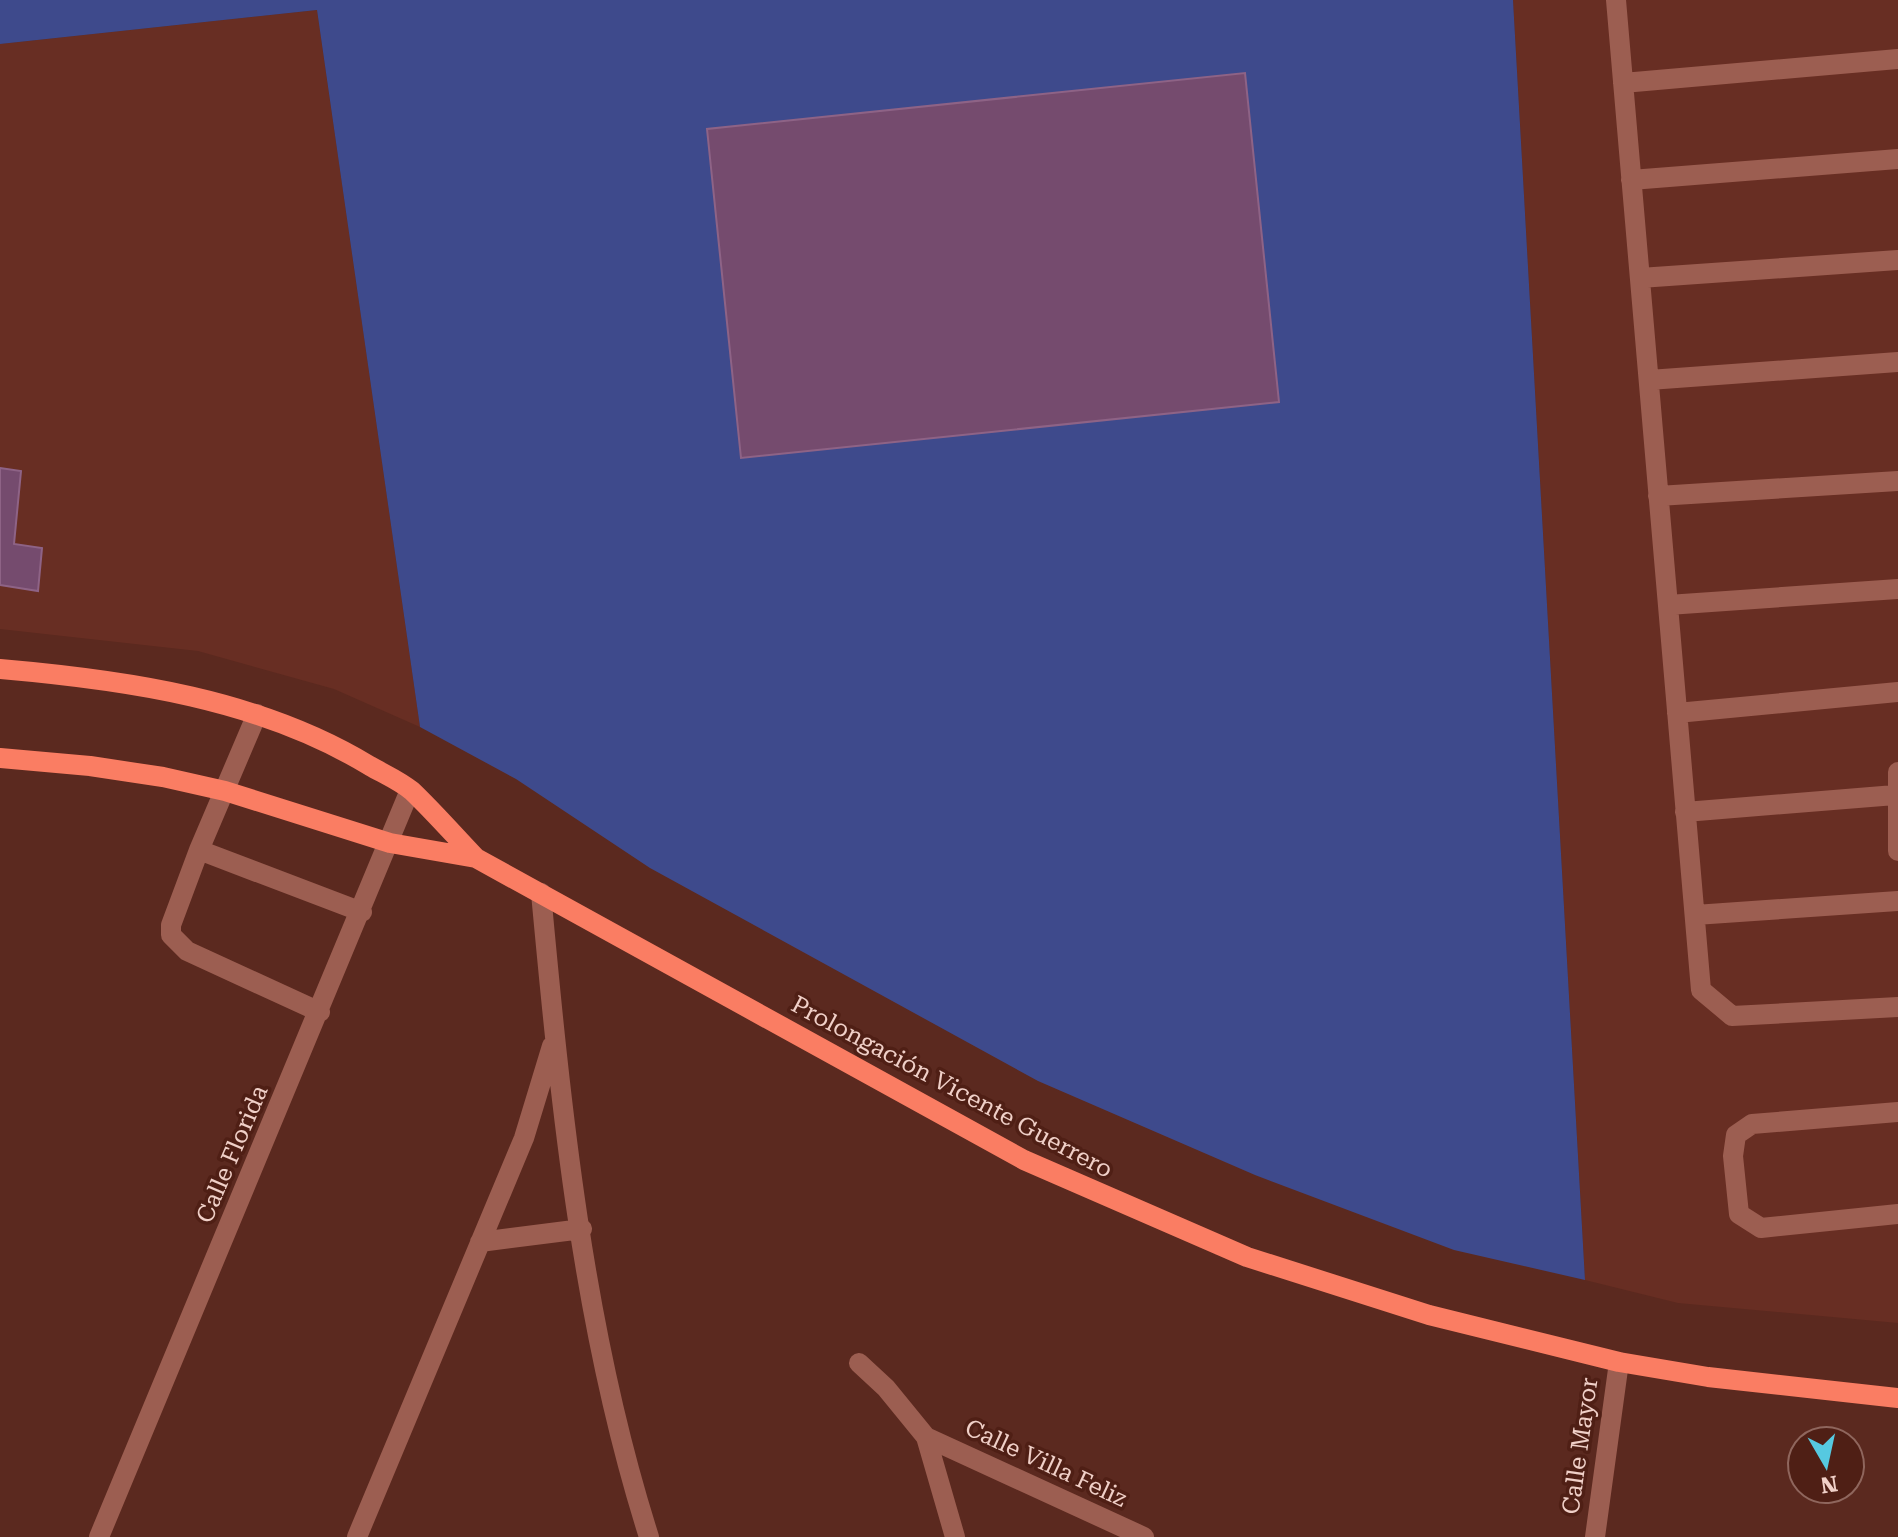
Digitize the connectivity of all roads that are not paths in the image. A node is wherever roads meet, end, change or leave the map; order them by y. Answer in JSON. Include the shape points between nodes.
{"nodes":[{"id":1,"x":1616,"y":0,"type":"edge"},
{"id":2,"x":1898,"y":59,"type":"edge"},
{"id":3,"x":1623,"y":83,"type":"junction"},
{"id":4,"x":1898,"y":159,"type":"edge"},
{"id":5,"x":1631,"y":180,"type":"junction"},
{"id":6,"x":1898,"y":260,"type":"edge"},
{"id":7,"x":1640,"y":278,"type":"junction"},
{"id":8,"x":1898,"y":362,"type":"edge"},
{"id":9,"x":1649,"y":380,"type":"junction"},
{"id":10,"x":1898,"y":481,"type":"edge"},
{"id":11,"x":1658,"y":496,"type":"junction"},
{"id":12,"x":1898,"y":589,"type":"edge"},
{"id":13,"x":1668,"y":605,"type":"junction"},
{"id":14,"x":0,"y":669,"type":"edge"},
{"id":15,"x":1898,"y":692,"type":"edge"},
{"id":16,"x":1677,"y":713,"type":"junction"},
{"id":17,"x":257,"y":714,"type":"junction"},
{"id":18,"x":0,"y":758,"type":"edge"},
{"id":19,"x":1898,"y":772,"type":"edge"},
{"id":20,"x":410,"y":790,"type":"junction"},
{"id":21,"x":225,"y":791,"type":"junction"},
{"id":22,"x":1895,"y":795,"type":"junction"},
{"id":23,"x":1685,"y":812,"type":"junction"},
{"id":24,"x":390,"y":843,"type":"junction"},
{"id":25,"x":199,"y":850,"type":"junction"},
{"id":26,"x":1898,"y":851,"type":"edge"},
{"id":27,"x":476,"y":858,"type":"junction"},
{"id":28,"x":541,"y":893,"type":"junction"},
{"id":29,"x":1898,"y":901,"type":"edge"},
{"id":30,"x":362,"y":912,"type":"junction"},
{"id":31,"x":1695,"y":915,"type":"junction"},
{"id":32,"x":1898,"y":1007,"type":"edge"},
{"id":33,"x":320,"y":1012,"type":"junction"},
{"id":34,"x":554,"y":1038,"type":"junction"},
{"id":35,"x":1898,"y":1112,"type":"edge"},
{"id":36,"x":1898,"y":1214,"type":"edge"},
{"id":37,"x":582,"y":1229,"type":"junction"},
{"id":38,"x":480,"y":1242,"type":"junction"},
{"id":39,"x":1619,"y":1362,"type":"junction"},
{"id":40,"x":859,"y":1363,"type":"dead end"},
{"id":41,"x":1898,"y":1398,"type":"edge"},
{"id":42,"x":920,"y":1429,"type":"junction"},
{"id":43,"x":1105,"y":1529,"type":"edge"},
{"id":44,"x":99,"y":1537,"type":"edge"},
{"id":45,"x":357,"y":1537,"type":"edge"},
{"id":46,"x":649,"y":1537,"type":"edge"},
{"id":47,"x":955,"y":1537,"type":"edge"},
{"id":48,"x":1144,"y":1537,"type":"edge"},
{"id":49,"x":1595,"y":1537,"type":"edge"}],
"edges":[{"from":1,"to":3,"type":"street"},
{"from":2,"to":3,"type":"street"},
{"from":3,"to":5,"type":"street"},
{"from":4,"to":5,"type":"street"},
{"from":5,"to":7,"type":"street"},
{"from":6,"to":7,"type":"street"},
{"from":7,"to":9,"type":"street"},
{"from":8,"to":9,"type":"street"},
{"from":9,"to":11,"type":"street"},
{"from":10,"to":11,"type":"street"},
{"from":11,"to":13,"type":"street"},
{"from":12,"to":13,"type":"street"},
{"from":13,"to":16,"type":"street"},
{"from":14,"to":17,"type":"main road","name":"Prolongación Vicente Guerrero","via":[[164,690]]},
{"from":15,"to":16,"type":"street"},
{"from":16,"to":23,"type":"street"},
{"from":17,"to":20,"type":"main road","name":"Prolongación Vicente Guerrero","via":[[340,747]]},
{"from":17,"to":21,"type":"street"},
{"from":18,"to":21,"type":"main road","name":"Prolongación Vicente Guerrero","via":[[90,766]]},
{"from":19,"to":22,"type":"street"},
{"from":20,"to":24,"type":"street","name":"Calle Florida"},
{"from":20,"to":27,"type":"main road","name":"Prolongación Vicente Guerrero"},
{"from":21,"to":24,"type":"main road","name":"Prolongación Vicente Guerrero"},
{"from":21,"to":25,"type":"street"},
{"from":22,"to":23,"type":"street"},
{"from":22,"to":26,"type":"street"},
{"from":23,"to":31,"type":"street"},
{"from":24,"to":27,"type":"main road","name":"Prolongación Vicente Guerrero"},
{"from":24,"to":30,"type":"street","name":"Calle Florida"},
{"from":25,"to":30,"type":"street"},
{"from":25,"to":33,"type":"street","via":[[171,925],[176,943]]},
{"from":27,"to":28,"type":"main road","name":"Prolongación Vicente Guerrero"},
{"from":28,"to":34,"type":"street"},
{"from":28,"to":39,"type":"main road","name":"Prolongación Vicente Guerrero","via":[[988,1141],[1171,1227],[1353,1293]]},
{"from":29,"to":31,"type":"street"},
{"from":30,"to":33,"type":"street","name":"Calle Florida"},
{"from":31,"to":32,"type":"street","via":[[1701,990],[1732,1016]]},
{"from":33,"to":44,"type":"street","name":"Calle Florida"},
{"from":34,"to":37,"type":"street"},
{"from":34,"to":38,"type":"street","via":[[524,1138]]},
{"from":35,"to":36,"type":"street","via":[[1752,1124],[1736,1135],[1733,1156],[1739,1214],[1761,1228]]},
{"from":37,"to":38,"type":"street"},
{"from":37,"to":46,"type":"street","via":[[616,1419]]},
{"from":38,"to":45,"type":"street"},
{"from":39,"to":41,"type":"main road","name":"Prolongación Vicente Guerrero"},
{"from":39,"to":49,"type":"street","name":"Calle Mayor"},
{"from":40,"to":42,"type":"street"},
{"from":42,"to":43,"type":"street","name":"Calle Villa Feliz"},
{"from":42,"to":47,"type":"street"},
{"from":43,"to":48,"type":"street","name":"Calle Villa Feliz"}]}
